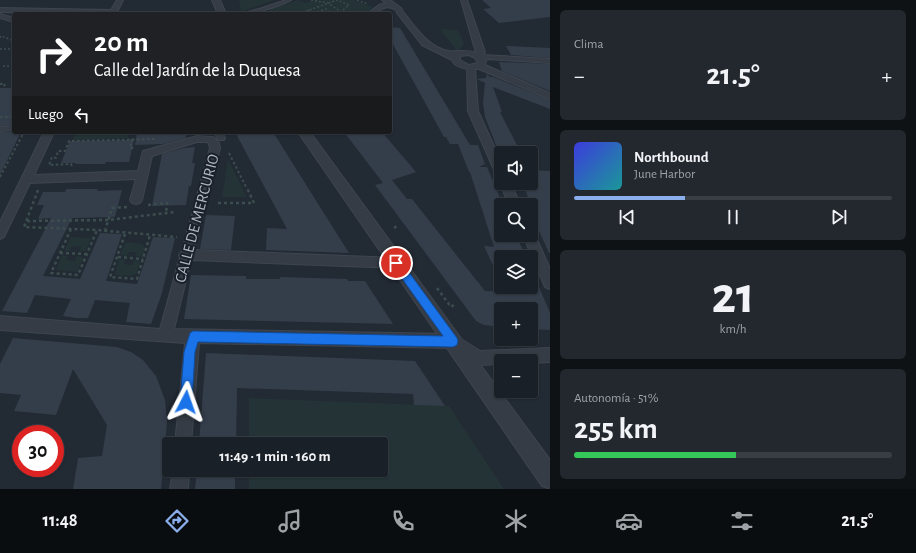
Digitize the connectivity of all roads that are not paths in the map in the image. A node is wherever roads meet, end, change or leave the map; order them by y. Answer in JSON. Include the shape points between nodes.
{"nodes":[{"id":1,"x":120,"y":0,"type":"edge"},
{"id":2,"x":127,"y":0,"type":"edge"},
{"id":3,"x":216,"y":0,"type":"edge"},
{"id":4,"x":289,"y":0,"type":"edge"},
{"id":5,"x":385,"y":0,"type":"edge"},
{"id":6,"x":464,"y":0,"type":"edge"},
{"id":7,"x":26,"y":4,"type":"dead end"},
{"id":8,"x":392,"y":5,"type":"junction"},
{"id":9,"x":0,"y":10,"type":"edge"},
{"id":10,"x":20,"y":10,"type":"junction"},
{"id":11,"x":83,"y":12,"type":"edge"},
{"id":12,"x":115,"y":12,"type":"edge"},
{"id":13,"x":116,"y":12,"type":"edge"},
{"id":14,"x":221,"y":12,"type":"edge"},
{"id":15,"x":251,"y":12,"type":"edge"},
{"id":16,"x":374,"y":12,"type":"edge"},
{"id":17,"x":0,"y":16,"type":"edge"},
{"id":18,"x":12,"y":19,"type":"edge"},
{"id":19,"x":457,"y":56,"type":"junction"},
{"id":20,"x":476,"y":60,"type":"junction"},
{"id":21,"x":550,"y":61,"type":"edge"},
{"id":22,"x":550,"y":96,"type":"edge"},
{"id":23,"x":0,"y":128,"type":"edge"},
{"id":24,"x":12,"y":128,"type":"edge"},
{"id":25,"x":48,"y":134,"type":"edge"},
{"id":26,"x":305,"y":134,"type":"edge"},
{"id":27,"x":494,"y":158,"type":"edge"},
{"id":28,"x":142,"y":175,"type":"junction"},
{"id":29,"x":27,"y":179,"type":"junction"},
{"id":30,"x":136,"y":200,"type":"dead end"},
{"id":31,"x":0,"y":234,"type":"edge"},
{"id":32,"x":532,"y":242,"type":"edge"},
{"id":33,"x":186,"y":255,"type":"junction"},
{"id":34,"x":396,"y":263,"type":"junction"},
{"id":35,"x":550,"y":282,"type":"edge"},
{"id":36,"x":0,"y":323,"type":"edge"},
{"id":37,"x":165,"y":336,"type":"junction"},
{"id":38,"x":193,"y":336,"type":"junction"},
{"id":39,"x":453,"y":341,"type":"junction"},
{"id":40,"x":550,"y":355,"type":"edge"},
{"id":41,"x":184,"y":437,"type":"edge"},
{"id":42,"x":181,"y":477,"type":"edge"},
{"id":43,"x":550,"y":478,"type":"edge"},
{"id":44,"x":180,"y":489,"type":"edge"}],
"edges":[{"from":1,"to":12,"type":"street"},
{"from":2,"to":13,"type":"street"},
{"from":3,"to":14,"type":"street"},
{"from":4,"to":15,"type":"lane"},
{"from":5,"to":8,"type":"street"},
{"from":6,"to":20,"type":"street","via":[[481,52]]},
{"from":7,"to":10,"type":"street"},
{"from":8,"to":16,"type":"street","via":[[381,6]]},
{"from":8,"to":19,"type":"street","via":[[399,9],[398,15],[424,43]]},
{"from":9,"to":10,"type":"street"},
{"from":10,"to":11,"type":"street"},
{"from":17,"to":18,"type":"street"},
{"from":19,"to":20,"type":"street"},
{"from":19,"to":20,"type":"street","via":[[462,65]]},
{"from":20,"to":21,"type":"street","via":[[488,57]]},
{"from":20,"to":22,"type":"street"},
{"from":20,"to":27,"type":"street","via":[[470,101]]},
{"from":23,"to":24,"type":"street"},
{"from":25,"to":29,"type":"street"},
{"from":26,"to":34,"type":"street"},
{"from":28,"to":29,"type":"street"},
{"from":28,"to":30,"type":"street"},
{"from":28,"to":33,"type":"street","name":"CALLE DE MERCURIO","via":[[146,157],[151,152],[197,140],[210,139],[214,143],[215,148]]},
{"from":29,"to":31,"type":"street"},
{"from":32,"to":35,"type":"street"},
{"from":33,"to":34,"type":"street"},
{"from":33,"to":37,"type":"street","name":"CALLE DE MERCURIO"},
{"from":34,"to":39,"type":"street"},
{"from":36,"to":37,"type":"street"},
{"from":37,"to":38,"type":"street"},
{"from":38,"to":39,"type":"street"},
{"from":38,"to":41,"type":"street"},
{"from":39,"to":40,"type":"street","via":[[478,358]]},
{"from":39,"to":43,"type":"street"},
{"from":42,"to":44,"type":"street"}]}
